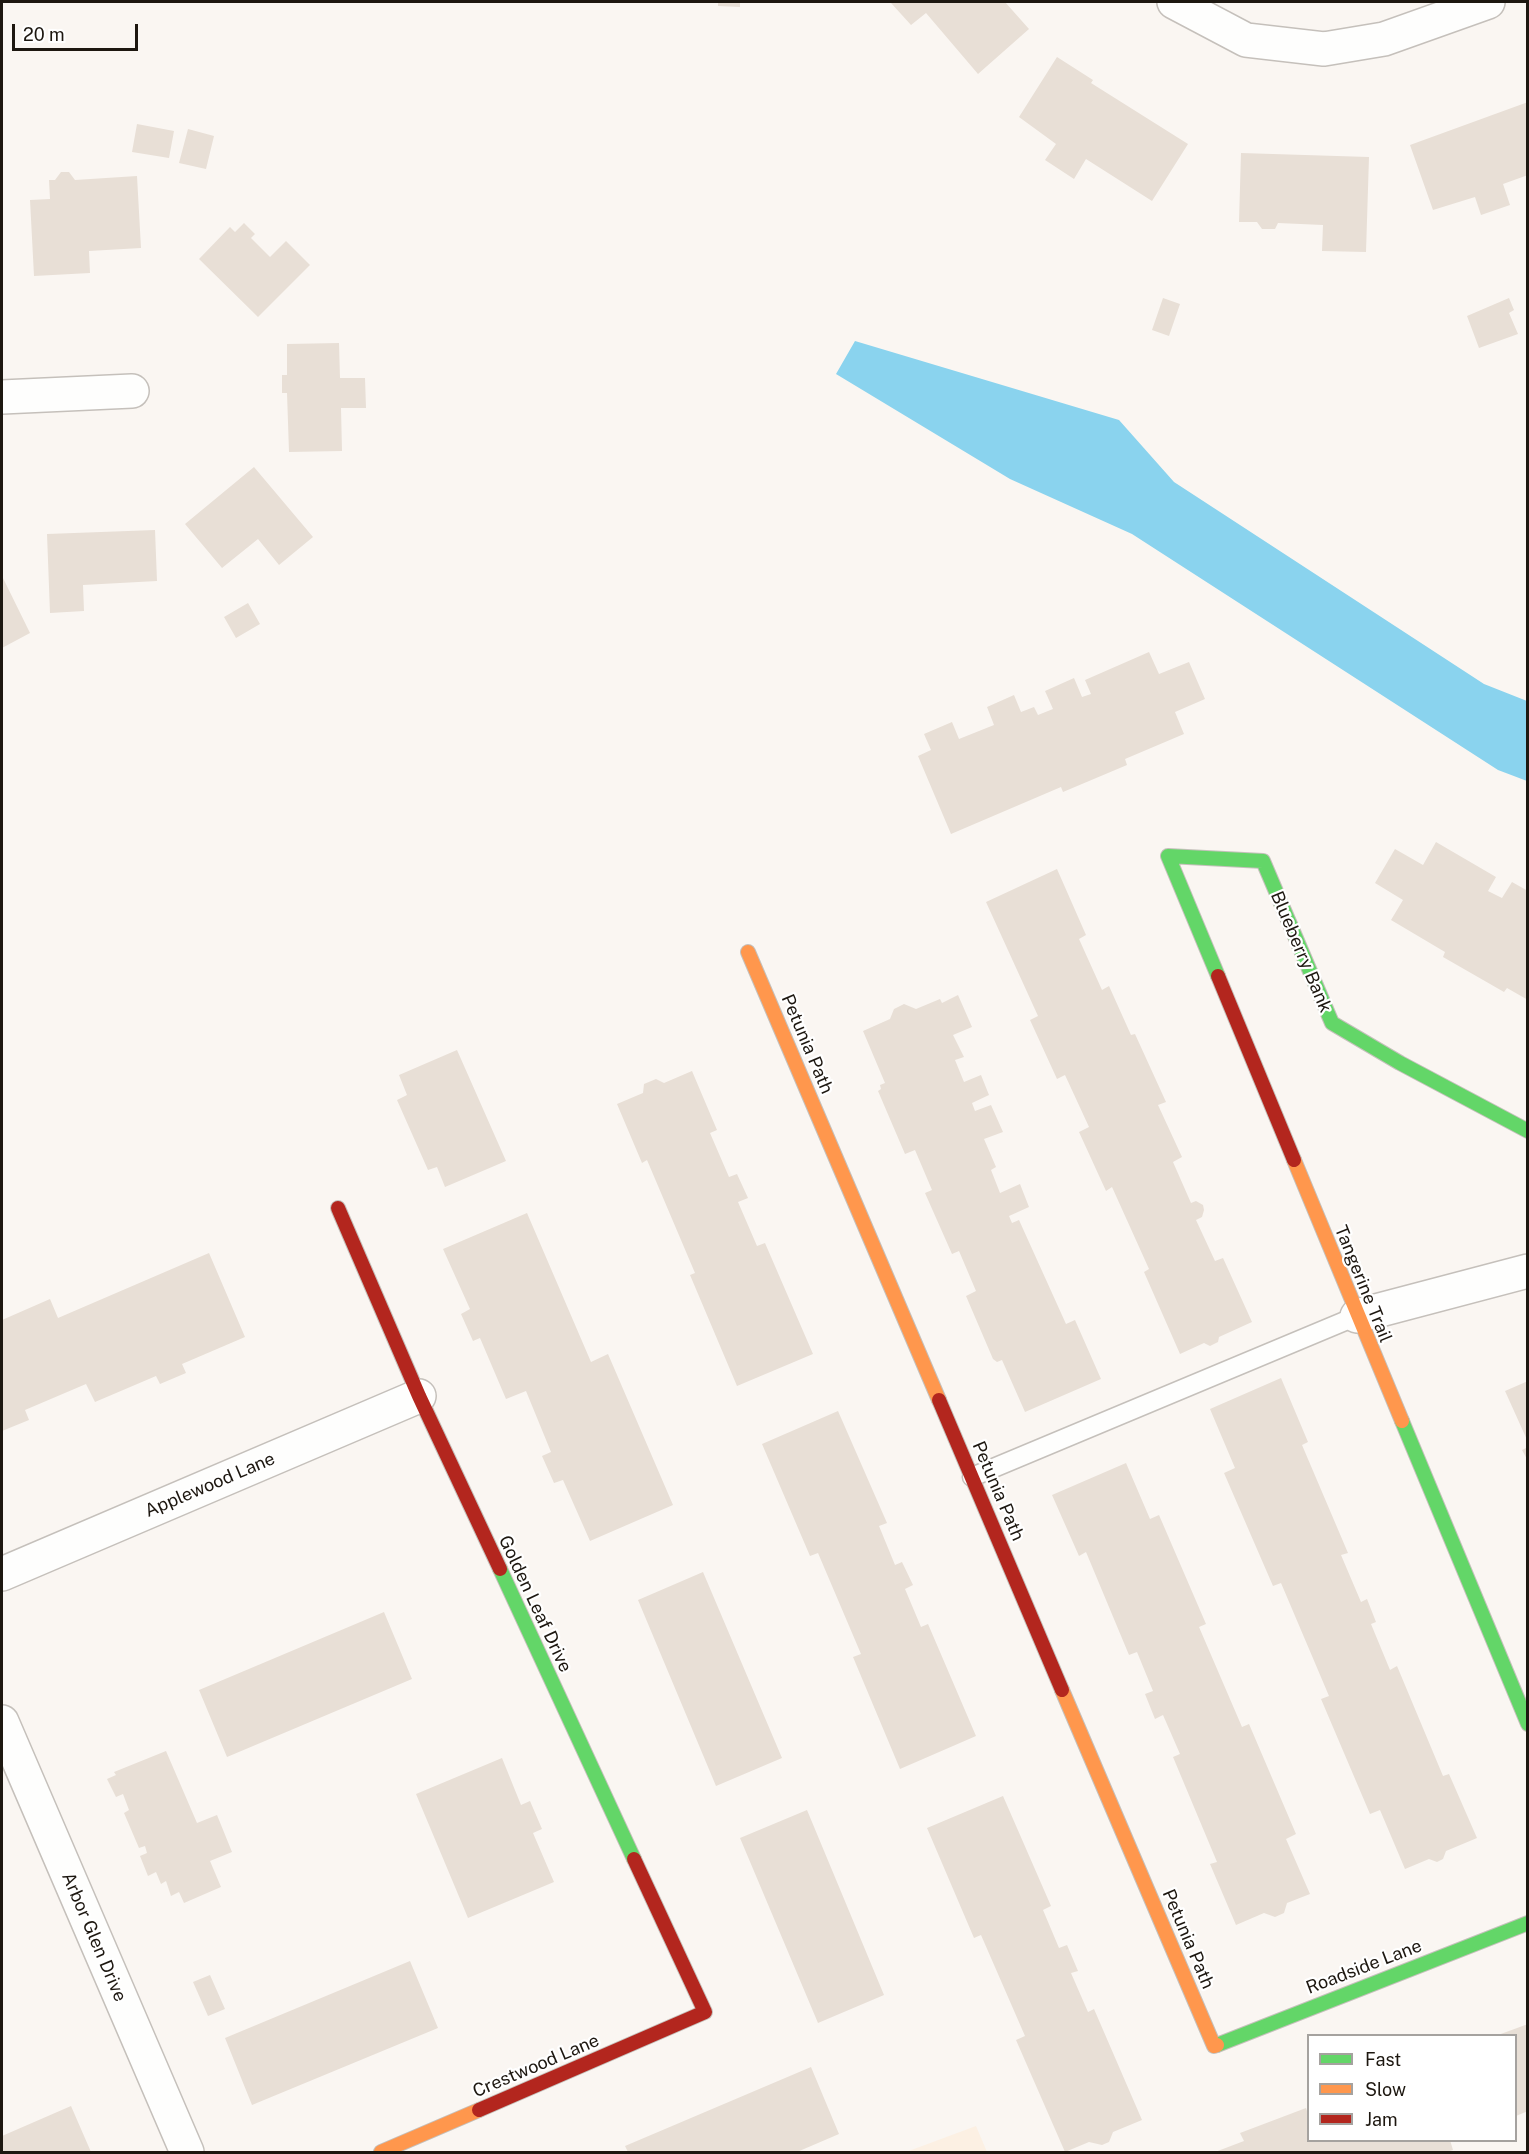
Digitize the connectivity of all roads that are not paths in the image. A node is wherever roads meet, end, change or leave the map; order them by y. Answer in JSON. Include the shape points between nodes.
{"nodes":[{"id":1,"x":1174,"y":2,"type":"edge"},
{"id":2,"x":1488,"y":2,"type":"edge"},
{"id":3,"x":132,"y":391,"type":"dead end"},
{"id":4,"x":2,"y":398,"type":"edge"},
{"id":5,"x":1168,"y":856,"type":"joint"},
{"id":6,"x":748,"y":952,"type":"dead end"},
{"id":7,"x":1527,"y":1131,"type":"edge"},
{"id":8,"x":338,"y":1208,"type":"dead end"},
{"id":9,"x":1527,"y":1271,"type":"edge"},
{"id":10,"x":1357,"y":1316,"type":"junction"},
{"id":11,"x":419,"y":1396,"type":"junction"},
{"id":12,"x":972,"y":1477,"type":"junction"},
{"id":13,"x":2,"y":1574,"type":"edge"},
{"id":14,"x":2,"y":1722,"type":"edge"},
{"id":15,"x":1527,"y":1724,"type":"edge"},
{"id":16,"x":1527,"y":1923,"type":"edge"},
{"id":17,"x":705,"y":2012,"type":"joint"},
{"id":18,"x":1214,"y":2046,"type":"joint"},
{"id":19,"x":187,"y":2152,"type":"edge"},
{"id":20,"x":381,"y":2152,"type":"edge"}],
"edges":[{"from":1,"to":2,"type":"street","via":[[1246,40],[1324,49],[1384,39]]},
{"from":3,"to":4,"type":"street"},
{"from":5,"to":7,"type":"street","name":"Blueberry Bank","via":[[1263,861],[1332,1023]]},
{"from":5,"to":10,"type":"street","name":"Tangerine Trail"},
{"from":6,"to":12,"type":"street","name":"Petunia Path"},
{"from":8,"to":11,"type":"street","name":"Golden Leaf Drive"},
{"from":9,"to":10,"type":"street"},
{"from":10,"to":12,"type":"lane"},
{"from":10,"to":15,"type":"street","name":"Tangerine Trail"},
{"from":11,"to":13,"type":"street","name":"Applewood Lane"},
{"from":11,"to":17,"type":"street","name":"Golden Leaf Drive"},
{"from":12,"to":18,"type":"street","name":"Petunia Path"},
{"from":14,"to":19,"type":"street","name":"Arbor Glen Drive"},
{"from":16,"to":18,"type":"street","name":"Roadside Lane"},
{"from":17,"to":20,"type":"street","name":"Crestwood Lane"}]}
